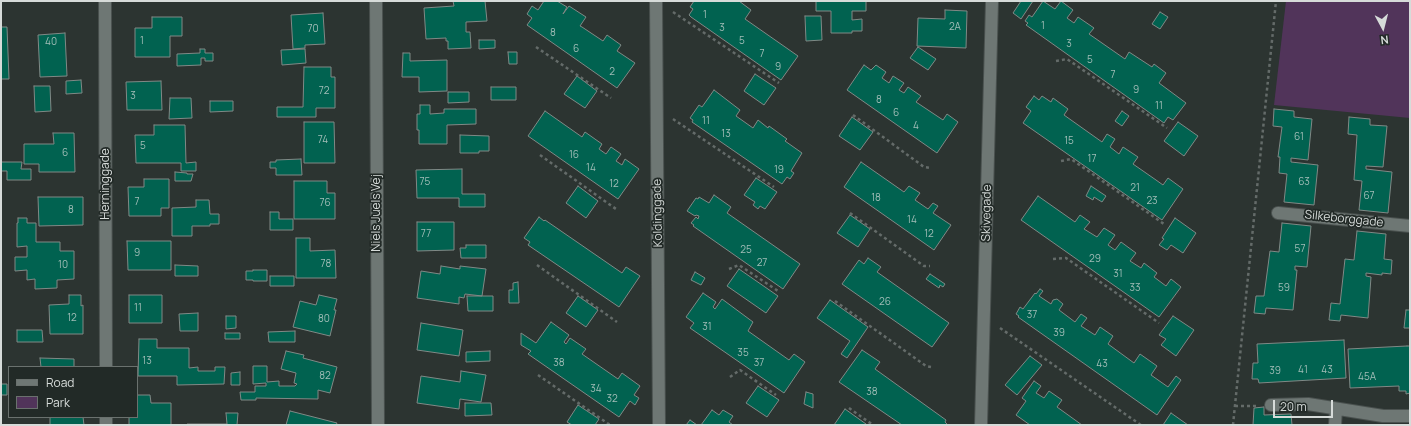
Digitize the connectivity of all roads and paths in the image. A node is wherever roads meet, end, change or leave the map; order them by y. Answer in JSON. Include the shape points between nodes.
{"nodes":[{"id":1,"x":105,"y":1,"type":"edge"},
{"id":2,"x":376,"y":1,"type":"edge"},
{"id":3,"x":656,"y":1,"type":"edge"},
{"id":4,"x":992,"y":1,"type":"edge"},
{"id":5,"x":1276,"y":1,"type":"edge"},
{"id":6,"x":536,"y":47,"type":"dead end"},
{"id":7,"x":1056,"y":61,"type":"dead end"},
{"id":8,"x":779,"y":83,"type":"dead end"},
{"id":9,"x":611,"y":98,"type":"dead end"},
{"id":10,"x":657,"y":108,"type":"junction"},
{"id":11,"x":853,"y":115,"type":"dead end"},
{"id":12,"x":1167,"y":128,"type":"dead end"},
{"id":13,"x":540,"y":155,"type":"dead end"},
{"id":14,"x":1061,"y":161,"type":"dead end"},
{"id":15,"x":931,"y":168,"type":"dead end"},
{"id":16,"x":774,"y":187,"type":"dead end"},
{"id":17,"x":616,"y":208,"type":"dead end"},
{"id":18,"x":1278,"y":212,"type":"dead end"},
{"id":19,"x":850,"y":214,"type":"dead end"},
{"id":20,"x":1164,"y":224,"type":"dead end"},
{"id":21,"x":1410,"y":226,"type":"edge"},
{"id":22,"x":1053,"y":259,"type":"dead end"},
{"id":23,"x":537,"y":265,"type":"dead end"},
{"id":24,"x":930,"y":266,"type":"dead end"},
{"id":25,"x":729,"y":269,"type":"dead end"},
{"id":26,"x":778,"y":290,"type":"dead end"},
{"id":27,"x":835,"y":301,"type":"dead end"},
{"id":28,"x":617,"y":322,"type":"dead end"},
{"id":29,"x":1159,"y":323,"type":"dead end"},
{"id":30,"x":983,"y":327,"type":"junction"},
{"id":31,"x":106,"y":366,"type":"edge"},
{"id":32,"x":931,"y":366,"type":"dead end"},
{"id":33,"x":538,"y":375,"type":"dead end"},
{"id":34,"x":730,"y":377,"type":"dead end"},
{"id":35,"x":776,"y":395,"type":"dead end"},
{"id":36,"x":1271,"y":405,"type":"joint"},
{"id":37,"x":1235,"y":406,"type":"junction"},
{"id":38,"x":849,"y":408,"type":"dead end"},
{"id":39,"x":1336,"y":409,"type":"junction"},
{"id":40,"x":1410,"y":416,"type":"edge"},
{"id":41,"x":1383,"y":421,"type":"edge"},
{"id":42,"x":378,"y":425,"type":"edge"},
{"id":43,"x":610,"y":425,"type":"edge"},
{"id":44,"x":659,"y":425,"type":"edge"},
{"id":45,"x":873,"y":425,"type":"edge"},
{"id":46,"x":981,"y":425,"type":"edge"},
{"id":47,"x":1141,"y":425,"type":"edge"},
{"id":48,"x":1234,"y":425,"type":"edge"},
{"id":49,"x":1335,"y":425,"type":"edge"}],
"edges":[{"from":1,"to":31,"type":"street","name":"Herninggade"},
{"from":2,"to":42,"type":"street","name":"Niels Juels Vej"},
{"from":3,"to":8,"type":"path"},
{"from":3,"to":10,"type":"street","name":"Koldinggade"},
{"from":4,"to":30,"type":"street","name":"Skivegade"},
{"from":5,"to":37,"type":"path"},
{"from":6,"to":9,"type":"path"},
{"from":7,"to":12,"type":"path","via":[[1067,59]]},
{"from":10,"to":16,"type":"path"},
{"from":10,"to":44,"type":"street","name":"Koldinggade"},
{"from":11,"to":15,"type":"path","via":[[924,167]]},
{"from":13,"to":17,"type":"path"},
{"from":14,"to":20,"type":"path","via":[[1071,159]]},
{"from":18,"to":21,"type":"street","name":"Silkeborggade"},
{"from":19,"to":24,"type":"path","via":[[924,266]]},
{"from":22,"to":29,"type":"path","via":[[1066,258]]},
{"from":23,"to":28,"type":"path"},
{"from":25,"to":26,"type":"path","via":[[739,264]]},
{"from":27,"to":32,"type":"path","via":[[926,366]]},
{"from":30,"to":46,"type":"street","name":"Skivegade"},
{"from":30,"to":47,"type":"path","via":[[1001,328]]},
{"from":33,"to":43,"type":"path"},
{"from":34,"to":35,"type":"path","via":[[740,370]]},
{"from":36,"to":37,"type":"path"},
{"from":36,"to":39,"type":"street","via":[[1308,404]]},
{"from":37,"to":48,"type":"path"},
{"from":38,"to":45,"type":"path"},
{"from":39,"to":41,"type":"street"},
{"from":39,"to":49,"type":"street"},
{"from":40,"to":41,"type":"street"}]}
